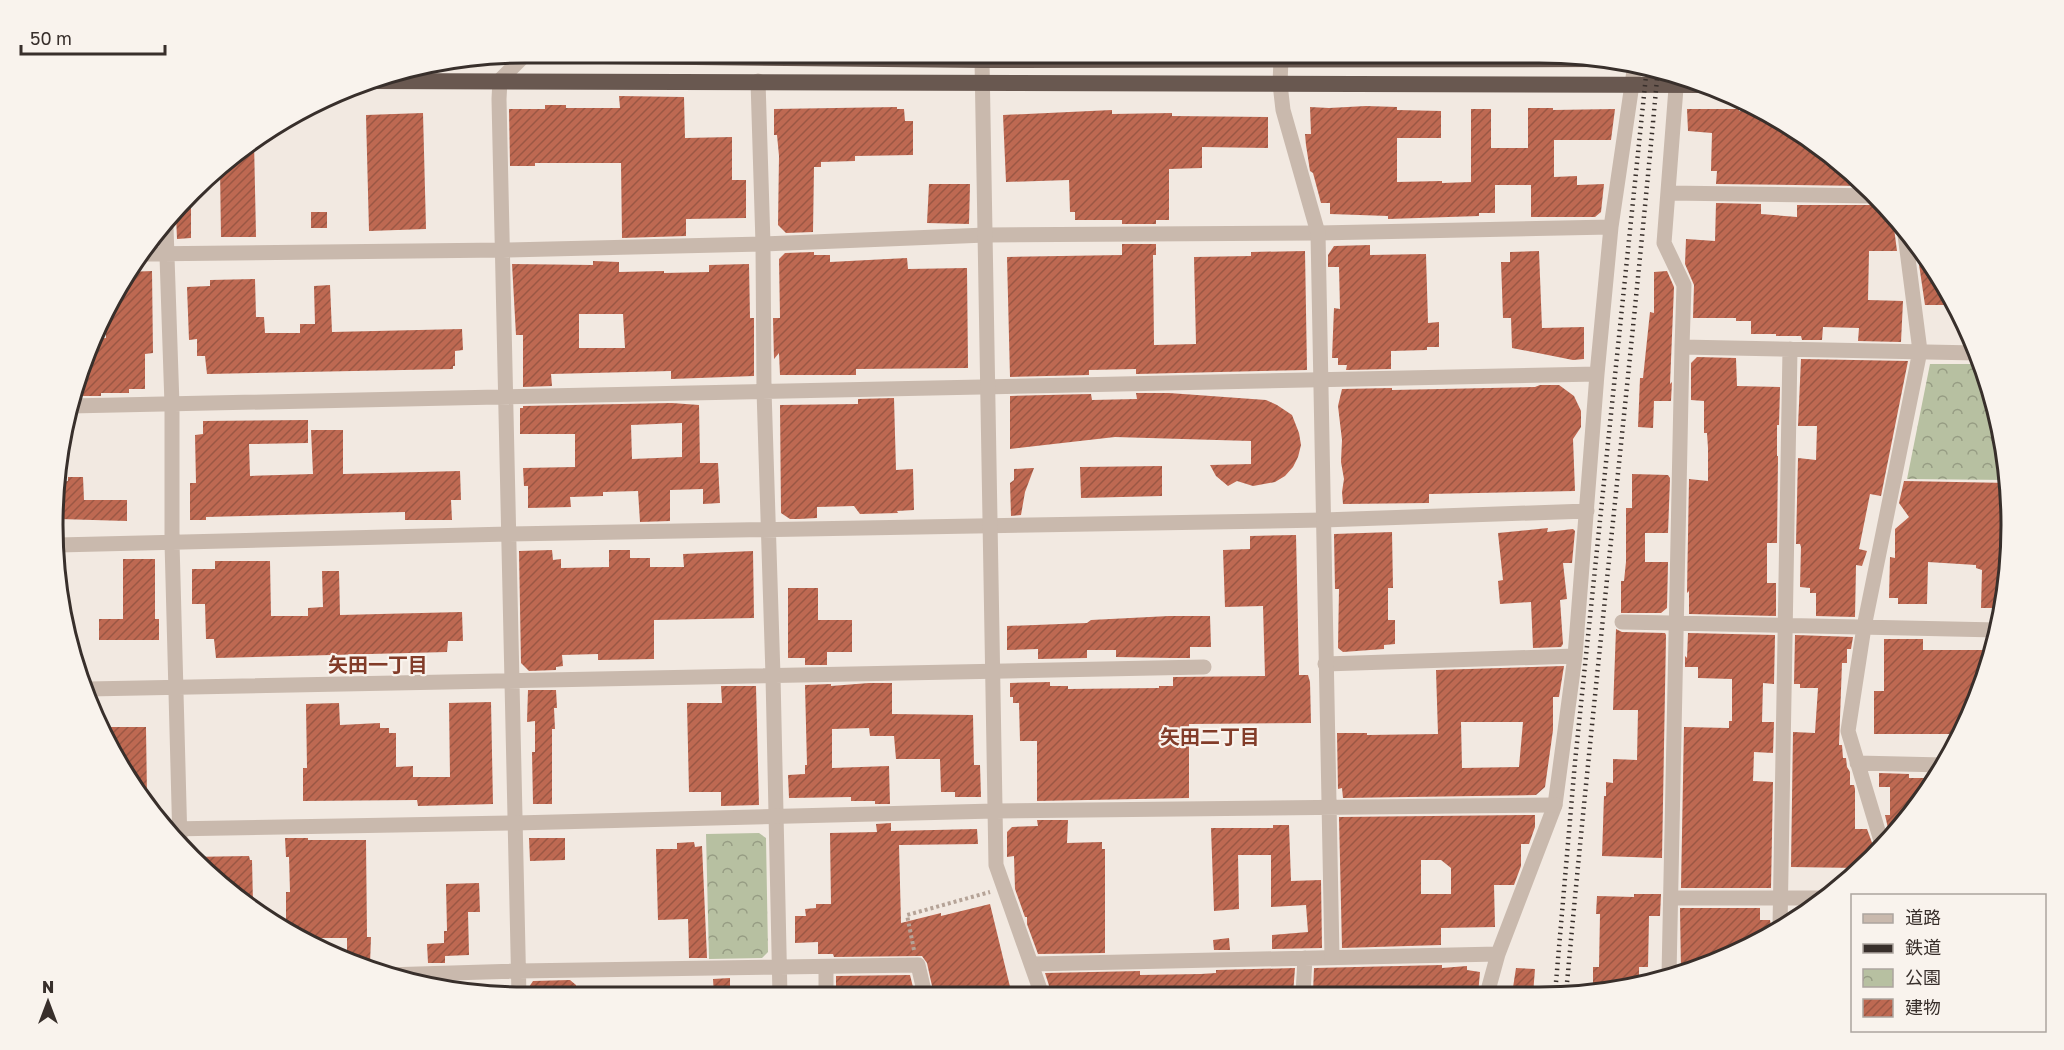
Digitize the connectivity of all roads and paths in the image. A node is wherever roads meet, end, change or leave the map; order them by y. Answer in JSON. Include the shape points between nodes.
{"nodes":[{"id":1,"x":513,"y":63,"type":"edge"},
{"id":2,"x":912,"y":63,"type":"edge"},
{"id":3,"x":939,"y":63,"type":"edge"},
{"id":4,"x":982,"y":63,"type":"edge"},
{"id":5,"x":1281,"y":63,"type":"edge"},
{"id":6,"x":1633,"y":73,"type":"edge"},
{"id":7,"x":500,"y":80,"type":"junction"},
{"id":8,"x":399,"y":81,"type":"edge"},
{"id":9,"x":758,"y":81,"type":"junction"},
{"id":10,"x":1665,"y":81,"type":"edge"},
{"id":11,"x":912,"y":82,"type":"junction"},
{"id":12,"x":939,"y":82,"type":"junction"},
{"id":13,"x":982,"y":83,"type":"junction"},
{"id":14,"x":1280,"y":84,"type":"junction"},
{"id":15,"x":1631,"y":84,"type":"junction"},
{"id":16,"x":1676,"y":84,"type":"edge"},
{"id":17,"x":1668,"y":193,"type":"junction"},
{"id":18,"x":1864,"y":196,"type":"edge"},
{"id":19,"x":1611,"y":226,"type":"junction"},
{"id":20,"x":1318,"y":233,"type":"junction"},
{"id":21,"x":166,"y":234,"type":"edge"},
{"id":22,"x":986,"y":235,"type":"junction"},
{"id":23,"x":763,"y":244,"type":"junction"},
{"id":24,"x":1906,"y":244,"type":"edge"},
{"id":25,"x":503,"y":250,"type":"junction"},
{"id":26,"x":166,"y":253,"type":"junction"},
{"id":27,"x":151,"y":254,"type":"edge"},
{"id":28,"x":1682,"y":347,"type":"junction"},
{"id":29,"x":1790,"y":349,"type":"junction"},
{"id":30,"x":1920,"y":351,"type":"junction"},
{"id":31,"x":1968,"y":353,"type":"edge"},
{"id":32,"x":1597,"y":374,"type":"junction"},
{"id":33,"x":1320,"y":381,"type":"junction"},
{"id":34,"x":986,"y":387,"type":"junction"},
{"id":35,"x":764,"y":390,"type":"junction"},
{"id":36,"x":506,"y":398,"type":"junction"},
{"id":37,"x":172,"y":405,"type":"junction"},
{"id":38,"x":79,"y":406,"type":"edge"},
{"id":39,"x":1587,"y":511,"type":"junction"},
{"id":40,"x":1323,"y":520,"type":"junction"},
{"id":41,"x":989,"y":527,"type":"junction"},
{"id":42,"x":768,"y":529,"type":"junction"},
{"id":43,"x":509,"y":534,"type":"junction"},
{"id":44,"x":172,"y":542,"type":"junction"},
{"id":45,"x":64,"y":545,"type":"edge"},
{"id":46,"x":1622,"y":622,"type":"dead end"},
{"id":47,"x":1676,"y":623,"type":"junction"},
{"id":48,"x":1784,"y":625,"type":"junction"},
{"id":49,"x":1864,"y":627,"type":"junction"},
{"id":50,"x":1989,"y":630,"type":"edge"},
{"id":51,"x":1575,"y":656,"type":"junction"},
{"id":52,"x":1325,"y":664,"type":"junction"},
{"id":53,"x":1204,"y":667,"type":"dead end"},
{"id":54,"x":992,"y":672,"type":"junction"},
{"id":55,"x":773,"y":676,"type":"junction"},
{"id":56,"x":512,"y":680,"type":"junction"},
{"id":57,"x":176,"y":688,"type":"junction"},
{"id":58,"x":93,"y":689,"type":"edge"},
{"id":59,"x":1857,"y":763,"type":"junction"},
{"id":60,"x":1934,"y":765,"type":"edge"},
{"id":61,"x":1555,"y":805,"type":"junction"},
{"id":62,"x":1328,"y":807,"type":"junction"},
{"id":63,"x":995,"y":811,"type":"junction"},
{"id":64,"x":776,"y":817,"type":"junction"},
{"id":65,"x":515,"y":823,"type":"junction"},
{"id":66,"x":176,"y":828,"type":"edge"},
{"id":67,"x":181,"y":834,"type":"edge"},
{"id":68,"x":1880,"y":837,"type":"edge"},
{"id":69,"x":1004,"y":888,"type":"junction"},
{"id":70,"x":1671,"y":898,"type":"junction"},
{"id":71,"x":1781,"y":898,"type":"junction"},
{"id":72,"x":1812,"y":898,"type":"edge"},
{"id":73,"x":1780,"y":919,"type":"edge"},
{"id":74,"x":1498,"y":954,"type":"junction"},
{"id":75,"x":1332,"y":957,"type":"junction"},
{"id":76,"x":1305,"y":958,"type":"junction"},
{"id":77,"x":1032,"y":964,"type":"junction"},
{"id":78,"x":918,"y":965,"type":"junction"},
{"id":79,"x":826,"y":967,"type":"junction"},
{"id":80,"x":780,"y":968,"type":"junction"},
{"id":81,"x":1669,"y":968,"type":"edge"},
{"id":82,"x":518,"y":970,"type":"junction"},
{"id":83,"x":417,"y":974,"type":"edge"},
{"id":84,"x":519,"y":987,"type":"edge"},
{"id":85,"x":780,"y":987,"type":"edge"},
{"id":86,"x":826,"y":987,"type":"edge"},
{"id":87,"x":923,"y":987,"type":"edge"},
{"id":88,"x":1039,"y":987,"type":"edge"},
{"id":89,"x":1303,"y":987,"type":"edge"},
{"id":90,"x":1489,"y":987,"type":"edge"}],
"edges":[{"from":1,"to":7,"type":"street"},
{"from":2,"to":11,"type":"street"},
{"from":3,"to":12,"type":"street"},
{"from":4,"to":13,"type":"street"},
{"from":5,"to":14,"type":"street"},
{"from":6,"to":15,"type":"street"},
{"from":7,"to":8,"type":"highway"},
{"from":7,"to":9,"type":"highway"},
{"from":7,"to":25,"type":"street"},
{"from":9,"to":11,"type":"highway"},
{"from":9,"to":23,"type":"street"},
{"from":10,"to":15,"type":"highway"},
{"from":11,"to":12,"type":"highway"},
{"from":12,"to":13,"type":"highway"},
{"from":13,"to":14,"type":"highway"},
{"from":13,"to":22,"type":"street"},
{"from":14,"to":15,"type":"highway"},
{"from":14,"to":20,"type":"street","via":[[1283,110]]},
{"from":15,"to":19,"type":"street"},
{"from":16,"to":17,"type":"street"},
{"from":17,"to":18,"type":"street"},
{"from":17,"to":28,"type":"street","via":[[1664,243],[1684,285]]},
{"from":19,"to":20,"type":"street"},
{"from":19,"to":32,"type":"street"},
{"from":20,"to":22,"type":"street"},
{"from":20,"to":33,"type":"street"},
{"from":21,"to":26,"type":"street"},
{"from":22,"to":23,"type":"street"},
{"from":22,"to":34,"type":"street"},
{"from":23,"to":25,"type":"street"},
{"from":23,"to":35,"type":"street"},
{"from":24,"to":30,"type":"street"},
{"from":25,"to":26,"type":"street"},
{"from":25,"to":36,"type":"street"},
{"from":26,"to":27,"type":"street"},
{"from":26,"to":37,"type":"street"},
{"from":28,"to":29,"type":"street"},
{"from":28,"to":47,"type":"street"},
{"from":29,"to":30,"type":"street"},
{"from":29,"to":48,"type":"street"},
{"from":30,"to":31,"type":"street"},
{"from":30,"to":49,"type":"street"},
{"from":32,"to":33,"type":"street"},
{"from":32,"to":39,"type":"street"},
{"from":33,"to":34,"type":"street"},
{"from":33,"to":40,"type":"street"},
{"from":34,"to":35,"type":"street"},
{"from":34,"to":41,"type":"street"},
{"from":35,"to":36,"type":"street"},
{"from":35,"to":42,"type":"street"},
{"from":36,"to":37,"type":"street"},
{"from":36,"to":43,"type":"street"},
{"from":37,"to":38,"type":"street"},
{"from":37,"to":44,"type":"street"},
{"from":39,"to":40,"type":"street"},
{"from":39,"to":51,"type":"street"},
{"from":40,"to":41,"type":"street"},
{"from":40,"to":52,"type":"street"},
{"from":41,"to":42,"type":"street"},
{"from":41,"to":54,"type":"street"},
{"from":42,"to":43,"type":"street"},
{"from":42,"to":55,"type":"street"},
{"from":43,"to":44,"type":"street"},
{"from":43,"to":56,"type":"street"},
{"from":44,"to":45,"type":"street"},
{"from":44,"to":57,"type":"street"},
{"from":46,"to":47,"type":"street"},
{"from":47,"to":48,"type":"street"},
{"from":47,"to":70,"type":"street"},
{"from":48,"to":49,"type":"street"},
{"from":48,"to":71,"type":"street"},
{"from":49,"to":50,"type":"street"},
{"from":49,"to":59,"type":"street","via":[[1848,731]]},
{"from":51,"to":52,"type":"street"},
{"from":51,"to":61,"type":"street"},
{"from":52,"to":62,"type":"street"},
{"from":53,"to":54,"type":"street"},
{"from":54,"to":55,"type":"street"},
{"from":54,"to":63,"type":"street"},
{"from":55,"to":56,"type":"street"},
{"from":55,"to":64,"type":"street"},
{"from":56,"to":57,"type":"street"},
{"from":56,"to":65,"type":"street"},
{"from":57,"to":58,"type":"street"},
{"from":57,"to":66,"type":"street"},
{"from":59,"to":60,"type":"street"},
{"from":59,"to":68,"type":"street"},
{"from":61,"to":62,"type":"street"},
{"from":61,"to":74,"type":"street"},
{"from":62,"to":63,"type":"street"},
{"from":62,"to":75,"type":"street"},
{"from":63,"to":64,"type":"street"},
{"from":63,"to":69,"type":"street","via":[[996,865]]},
{"from":64,"to":65,"type":"street"},
{"from":64,"to":80,"type":"street"},
{"from":65,"to":67,"type":"street"},
{"from":65,"to":82,"type":"street"},
{"from":69,"to":77,"type":"street"},
{"from":69,"to":78,"type":"path","via":[[907,915]]},
{"from":70,"to":71,"type":"street"},
{"from":70,"to":81,"type":"street"},
{"from":71,"to":72,"type":"street"},
{"from":71,"to":73,"type":"street"},
{"from":74,"to":75,"type":"street"},
{"from":74,"to":90,"type":"street"},
{"from":75,"to":76,"type":"street"},
{"from":76,"to":77,"type":"street"},
{"from":76,"to":89,"type":"street"},
{"from":77,"to":88,"type":"street"},
{"from":78,"to":79,"type":"street"},
{"from":78,"to":87,"type":"street"},
{"from":79,"to":80,"type":"street"},
{"from":79,"to":86,"type":"street"},
{"from":80,"to":82,"type":"street"},
{"from":80,"to":85,"type":"street"},
{"from":82,"to":83,"type":"street"},
{"from":82,"to":84,"type":"street"}]}
